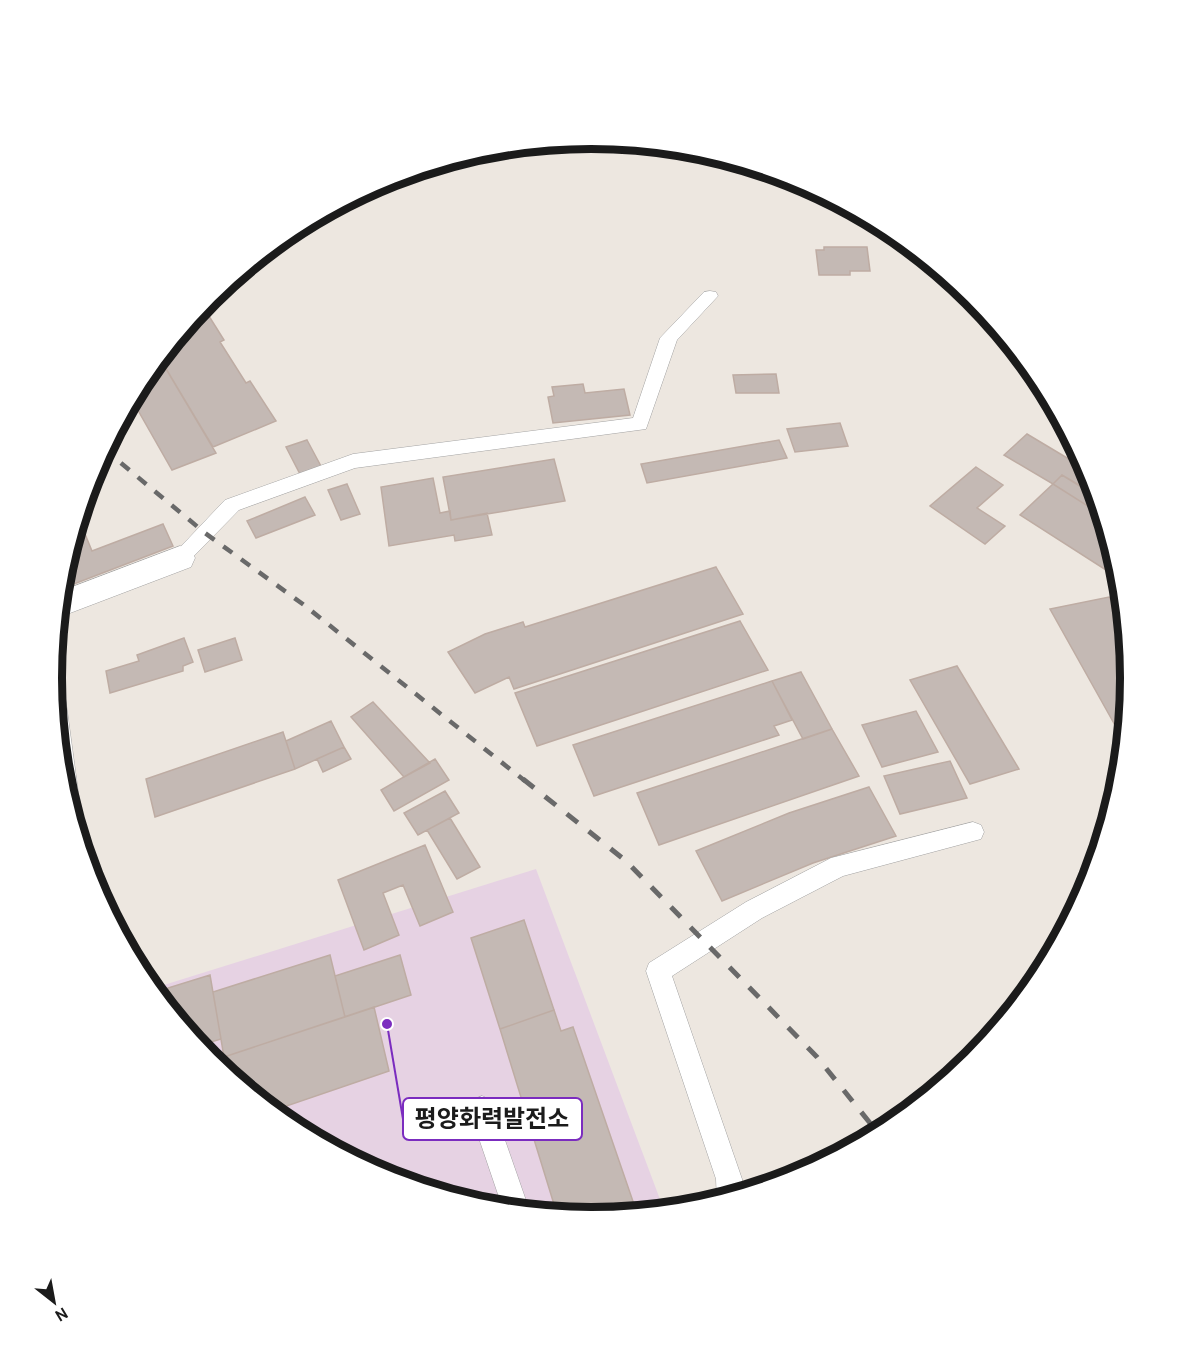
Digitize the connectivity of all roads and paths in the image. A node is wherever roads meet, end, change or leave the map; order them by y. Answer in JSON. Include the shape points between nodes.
{"nodes":[{"id":1,"x":710,"y":296,"type":"dead end"},
{"id":2,"x":180,"y":558,"type":"joint"},
{"id":3,"x":67,"y":602,"type":"edge"},
{"id":4,"x":973,"y":832,"type":"dead end"},
{"id":5,"x":482,"y":1109,"type":"dead end"},
{"id":6,"x":729,"y":1188,"type":"edge"},
{"id":7,"x":514,"y":1201,"type":"edge"}],
"edges":[{"from":1,"to":2,"type":"lane","via":[[669,338],[640,424],[353,461],[232,505]]},
{"from":2,"to":3,"type":"street"},
{"from":4,"to":6,"type":"lane","via":[[838,866],[754,910],[658,971]]},
{"from":5,"to":7,"type":"lane"}]}
